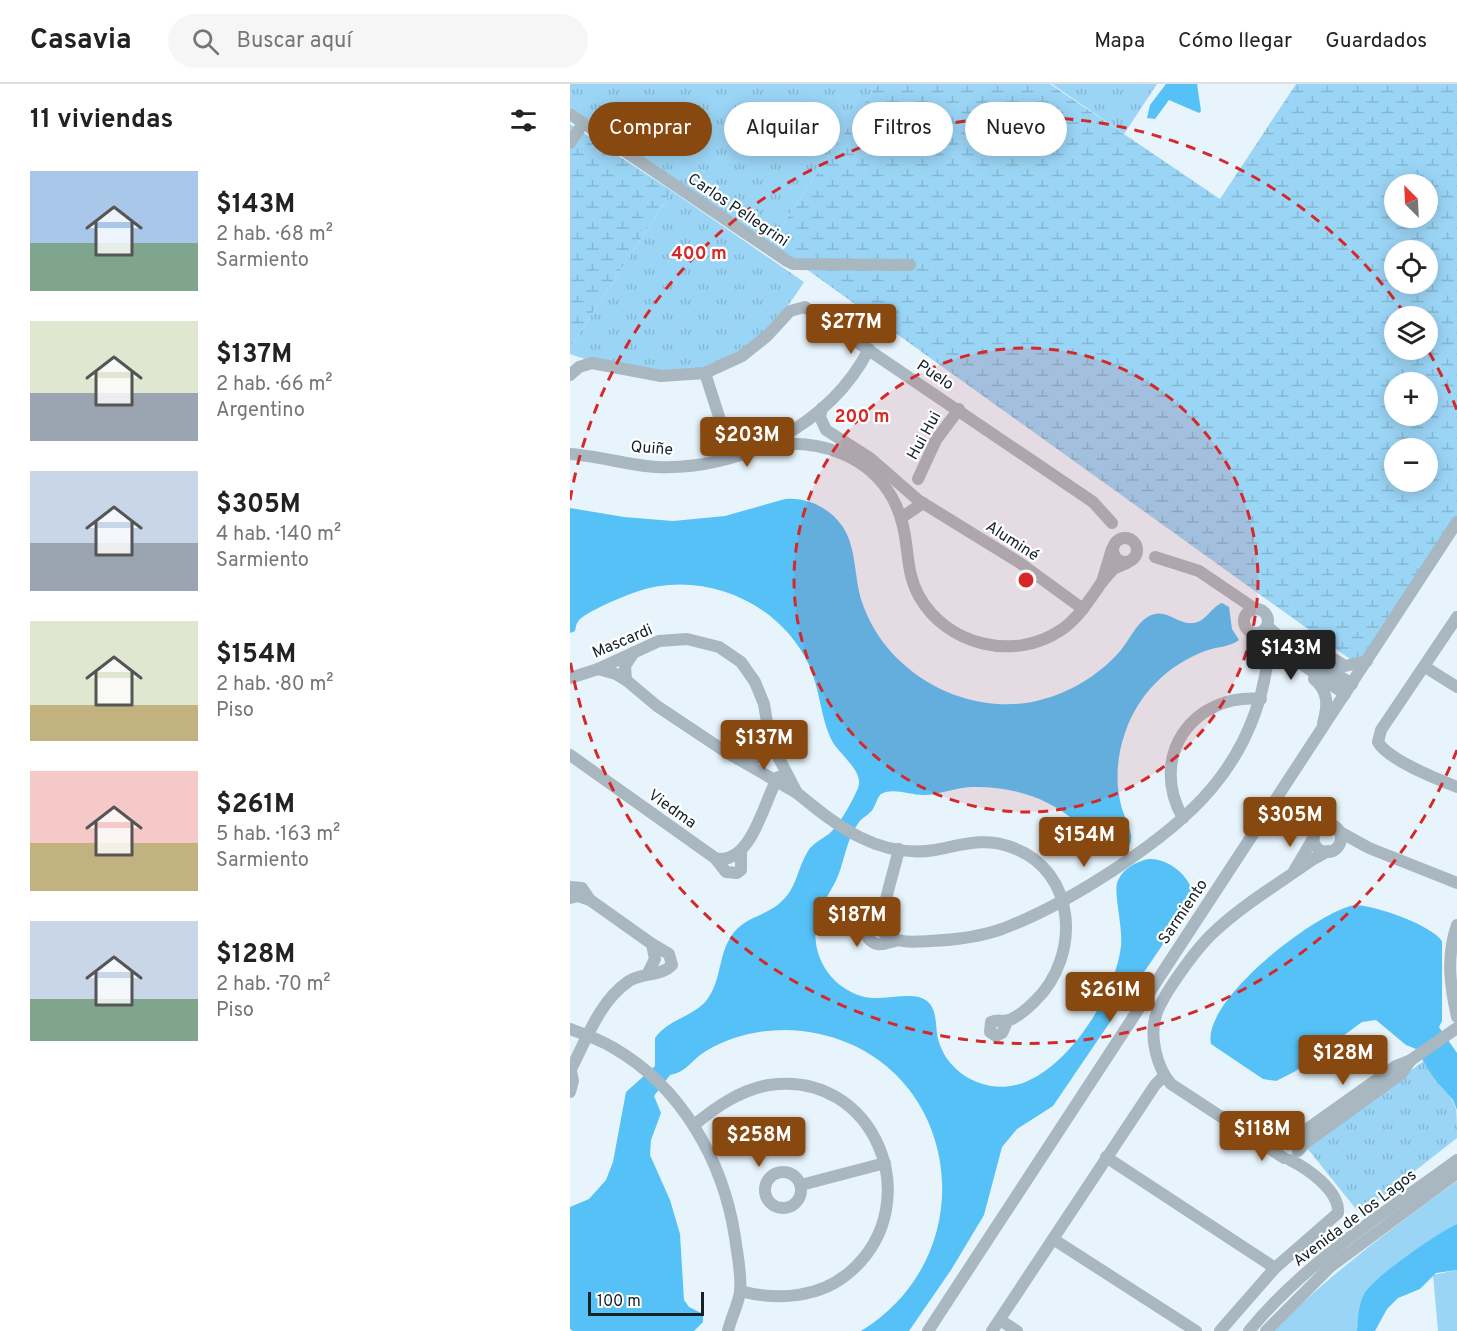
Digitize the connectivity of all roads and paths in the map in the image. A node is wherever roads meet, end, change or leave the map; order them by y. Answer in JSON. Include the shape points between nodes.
{"nodes":[{"id":1,"x":570,"y":114,"type":"edge"},
{"id":2,"x":583,"y":123,"type":"junction"},
{"id":3,"x":570,"y":143,"type":"edge"},
{"id":4,"x":910,"y":265,"type":"dead end"},
{"id":5,"x":869,"y":349,"type":"junction"},
{"id":6,"x":705,"y":373,"type":"junction"},
{"id":7,"x":570,"y":375,"type":"edge"},
{"id":8,"x":822,"y":408,"type":"junction"},
{"id":9,"x":958,"y":409,"type":"junction"},
{"id":10,"x":800,"y":426,"type":"junction"},
{"id":11,"x":826,"y":430,"type":"junction"},
{"id":12,"x":803,"y":443,"type":"junction"},
{"id":13,"x":760,"y":447,"type":"junction"},
{"id":14,"x":570,"y":454,"type":"edge"},
{"id":15,"x":732,"y":457,"type":"junction"},
{"id":16,"x":918,"y":478,"type":"junction"},
{"id":17,"x":897,"y":482,"type":"junction"},
{"id":18,"x":921,"y":502,"type":"junction"},
{"id":19,"x":901,"y":518,"type":"junction"},
{"id":20,"x":1457,"y":522,"type":"edge"},
{"id":21,"x":1112,"y":523,"type":"junction"},
{"id":22,"x":1131,"y":541,"type":"junction"},
{"id":23,"x":1114,"y":546,"type":"junction"},
{"id":24,"x":1155,"y":557,"type":"junction"},
{"id":25,"x":1130,"y":561,"type":"junction"},
{"id":26,"x":1102,"y":582,"type":"junction"},
{"id":27,"x":1083,"y":609,"type":"junction"},
{"id":28,"x":1250,"y":612,"type":"junction"},
{"id":29,"x":1457,"y":617,"type":"edge"},
{"id":30,"x":1262,"y":631,"type":"junction"},
{"id":31,"x":1270,"y":643,"type":"junction"},
{"id":32,"x":634,"y":652,"type":"junction"},
{"id":33,"x":1294,"y":656,"type":"junction"},
{"id":34,"x":1367,"y":660,"type":"junction"},
{"id":35,"x":1268,"y":665,"type":"junction"},
{"id":36,"x":1425,"y":667,"type":"junction"},
{"id":37,"x":598,"y":669,"type":"junction"},
{"id":38,"x":570,"y":678,"type":"edge"},
{"id":39,"x":626,"y":681,"type":"junction"},
{"id":40,"x":1457,"y":687,"type":"edge"},
{"id":41,"x":1348,"y":689,"type":"junction"},
{"id":42,"x":1261,"y":699,"type":"junction"},
{"id":43,"x":1321,"y":733,"type":"junction"},
{"id":44,"x":770,"y":741,"type":"junction"},
{"id":45,"x":570,"y":755,"type":"edge"},
{"id":46,"x":736,"y":759,"type":"junction"},
{"id":47,"x":782,"y":764,"type":"junction"},
{"id":48,"x":775,"y":782,"type":"junction"},
{"id":49,"x":1457,"y":787,"type":"edge"},
{"id":50,"x":797,"y":793,"type":"junction"},
{"id":51,"x":1183,"y":818,"type":"junction"},
{"id":52,"x":1340,"y":832,"type":"junction"},
{"id":53,"x":1314,"y":837,"type":"junction"},
{"id":54,"x":1333,"y":848,"type":"junction"},
{"id":55,"x":1369,"y":848,"type":"junction"},
{"id":56,"x":899,"y":849,"type":"junction"},
{"id":57,"x":1292,"y":874,"type":"junction"},
{"id":58,"x":1457,"y":883,"type":"edge"},
{"id":59,"x":570,"y":887,"type":"edge"},
{"id":60,"x":570,"y":898,"type":"edge"},
{"id":61,"x":590,"y":900,"type":"junction"},
{"id":62,"x":1062,"y":900,"type":"junction"},
{"id":63,"x":1457,"y":925,"type":"edge"},
{"id":64,"x":652,"y":944,"type":"junction"},
{"id":65,"x":648,"y":973,"type":"junction"},
{"id":66,"x":1457,"y":1017,"type":"edge"},
{"id":67,"x":1008,"y":1020,"type":"dead end"},
{"id":68,"x":570,"y":1029,"type":"edge"},
{"id":69,"x":1454,"y":1030,"type":"edge"},
{"id":70,"x":586,"y":1035,"type":"junction"},
{"id":71,"x":570,"y":1071,"type":"edge"},
{"id":72,"x":1164,"y":1076,"type":"junction"},
{"id":73,"x":570,"y":1092,"type":"edge"},
{"id":74,"x":694,"y":1125,"type":"junction"},
{"id":75,"x":1457,"y":1152,"type":"edge"},
{"id":76,"x":1292,"y":1154,"type":"junction"},
{"id":77,"x":1106,"y":1158,"type":"junction"},
{"id":78,"x":1457,"y":1160,"type":"edge"},
{"id":79,"x":885,"y":1162,"type":"junction"},
{"id":80,"x":1457,"y":1173,"type":"edge"},
{"id":81,"x":801,"y":1185,"type":"dead end"},
{"id":82,"x":1419,"y":1188,"type":"junction"},
{"id":83,"x":1053,"y":1239,"type":"junction"},
{"id":84,"x":1275,"y":1268,"type":"junction"},
{"id":85,"x":740,"y":1291,"type":"junction"},
{"id":86,"x":1000,"y":1320,"type":"junction"},
{"id":87,"x":727,"y":1330,"type":"edge"},
{"id":88,"x":927,"y":1331,"type":"edge"},
{"id":89,"x":992,"y":1331,"type":"edge"},
{"id":90,"x":1017,"y":1331,"type":"edge"},
{"id":91,"x":1196,"y":1331,"type":"edge"},
{"id":92,"x":1220,"y":1331,"type":"edge"},
{"id":93,"x":1250,"y":1331,"type":"edge"},
{"id":94,"x":1266,"y":1331,"type":"edge"}],
"edges":[{"from":1,"to":2,"type":"street","name":"Carlos Pellegrini"},
{"from":2,"to":3,"type":"street"},
{"from":2,"to":4,"type":"street","name":"Carlos Pellegrini","via":[[793,264]]},
{"from":5,"to":6,"type":"street","name":"Puelo","via":[[811,310],[799,307],[742,356]]},
{"from":5,"to":8,"type":"street","name":"Quiñe","via":[[849,381]]},
{"from":5,"to":9,"type":"street","name":"Puelo"},
{"from":6,"to":7,"type":"street","name":"Puelo","via":[[662,376],[592,363]]},
{"from":6,"to":15,"type":"street"},
{"from":8,"to":10,"type":"street","name":"Quiñe"},
{"from":8,"to":11,"type":"street","via":[[820,417]]},
{"from":9,"to":16,"type":"street","name":"Hui Hui","via":[[936,440]]},
{"from":9,"to":21,"type":"street","name":"Puelo","via":[[1093,502]]},
{"from":10,"to":11,"type":"street","name":"Aluminé"},
{"from":10,"to":12,"type":"street","via":[[796,436]]},
{"from":10,"to":13,"type":"street","name":"Quiñe"},
{"from":11,"to":17,"type":"street","name":"Aluminé","via":[[870,458]]},
{"from":12,"to":13,"type":"street"},
{"from":12,"to":19,"type":"street","via":[[835,449],[864,467],[886,490]]},
{"from":13,"to":15,"type":"street","name":"Quiñe"},
{"from":14,"to":15,"type":"street","name":"Quiñe","via":[[662,467]]},
{"from":16,"to":17,"type":"street"},
{"from":16,"to":18,"type":"street"},
{"from":17,"to":18,"type":"street","name":"Aluminé"},
{"from":18,"to":19,"type":"street"},
{"from":18,"to":27,"type":"street","name":"Aluminé","via":[[1020,563]]},
{"from":19,"to":27,"type":"street","via":[[908,566],[918,595],[934,617],[958,635],[982,644],[1022,646],[1061,630]]},
{"from":20,"to":34,"type":"street","name":"Sarmiento"},
{"from":21,"to":22,"type":"street","name":"Puelo"},
{"from":21,"to":23,"type":"street"},
{"from":22,"to":23,"type":"street"},
{"from":22,"to":24,"type":"street","name":"Puelo"},
{"from":22,"to":25,"type":"street","via":[[1137,554]]},
{"from":23,"to":25,"type":"street","via":[[1116,559]]},
{"from":23,"to":26,"type":"street"},
{"from":24,"to":25,"type":"street"},
{"from":24,"to":28,"type":"street","via":[[1199,571],[1227,589]]},
{"from":25,"to":26,"type":"street","via":[[1113,569]]},
{"from":26,"to":27,"type":"street"},
{"from":28,"to":30,"type":"street","via":[[1266,614]]},
{"from":28,"to":30,"type":"street","via":[[1244,627]]},
{"from":29,"to":36,"type":"street"},
{"from":30,"to":31,"type":"street"},
{"from":30,"to":33,"type":"street"},
{"from":30,"to":35,"type":"street","via":[[1261,645]]},
{"from":31,"to":33,"type":"street"},
{"from":31,"to":35,"type":"street"},
{"from":32,"to":37,"type":"street","name":"Mascardi"},
{"from":32,"to":39,"type":"street","via":[[625,666]]},
{"from":32,"to":44,"type":"street","name":"Mascardi","via":[[659,640],[687,639],[733,655],[761,693]]},
{"from":33,"to":34,"type":"street","via":[[1317,649],[1345,666]]},
{"from":33,"to":35,"type":"street","via":[[1281,656]]},
{"from":33,"to":41,"type":"street"},
{"from":33,"to":43,"type":"street","via":[[1302,671],[1324,691],[1327,706]]},
{"from":34,"to":41,"type":"street","name":"Sarmiento"},
{"from":35,"to":42,"type":"street"},
{"from":36,"to":40,"type":"street"},
{"from":36,"to":49,"type":"street","via":[[1381,730],[1378,741],[1383,749]]},
{"from":37,"to":38,"type":"street","name":"Mascardi"},
{"from":37,"to":39,"type":"street"},
{"from":39,"to":46,"type":"street"},
{"from":41,"to":43,"type":"street","name":"Sarmiento"},
{"from":42,"to":51,"type":"street","via":[[1230,765]]},
{"from":42,"to":51,"type":"street","via":[[1237,698],[1216,705],[1195,719],[1184,733],[1174,751],[1169,779]]},
{"from":43,"to":88,"type":"street","name":"Sarmiento"},
{"from":44,"to":46,"type":"street","via":[[756,758]]},
{"from":44,"to":47,"type":"street","name":"Mascardi"},
{"from":45,"to":48,"type":"street","name":"Viedma","via":[[715,858],[726,872],[737,873],[743,863],[741,851],[768,805]]},
{"from":46,"to":48,"type":"street"},
{"from":47,"to":48,"type":"street"},
{"from":47,"to":50,"type":"street","name":"Mascardi"},
{"from":48,"to":50,"type":"street"},
{"from":50,"to":56,"type":"street","via":[[832,823],[856,837]]},
{"from":51,"to":62,"type":"street","via":[[1131,857]]},
{"from":52,"to":53,"type":"street","via":[[1325,824]]},
{"from":52,"to":54,"type":"street"},
{"from":52,"to":55,"type":"street"},
{"from":53,"to":54,"type":"street","via":[[1318,847]]},
{"from":53,"to":57,"type":"street"},
{"from":54,"to":55,"type":"street"},
{"from":54,"to":57,"type":"street"},
{"from":55,"to":58,"type":"street"},
{"from":56,"to":62,"type":"street","via":[[933,850],[976,841],[1012,847],[1046,870]]},
{"from":56,"to":62,"type":"street","via":[[880,921],[883,932],[895,941],[938,941],[982,934],[1040,913]]},
{"from":57,"to":72,"type":"street","via":[[1213,933],[1159,1008],[1154,1034]]},
{"from":59,"to":61,"type":"street","via":[[582,888]]},
{"from":60,"to":61,"type":"street"},
{"from":61,"to":64,"type":"street"},
{"from":62,"to":67,"type":"street","via":[[1068,924],[1057,970],[1036,1000]]},
{"from":63,"to":66,"type":"street","via":[[1449,973]]},
{"from":64,"to":65,"type":"street","via":[[655,958]]},
{"from":64,"to":65,"type":"street","via":[[669,954],[672,965],[667,970]]},
{"from":65,"to":70,"type":"street","via":[[620,988]]},
{"from":68,"to":70,"type":"street"},
{"from":69,"to":76,"type":"street"},
{"from":70,"to":71,"type":"street"},
{"from":70,"to":74,"type":"street","via":[[611,1046],[645,1070]]},
{"from":71,"to":73,"type":"street"},
{"from":72,"to":76,"type":"street","via":[[1256,1140]]},
{"from":72,"to":77,"type":"street"},
{"from":74,"to":79,"type":"street","via":[[740,1094],[768,1085],[803,1085],[836,1098],[858,1115],[877,1141]]},
{"from":74,"to":85,"type":"street","via":[[724,1187],[734,1230]]},
{"from":75,"to":82,"type":"street"},
{"from":76,"to":84,"type":"street","via":[[1329,1191],[1338,1213]]},
{"from":77,"to":83,"type":"street"},
{"from":77,"to":84,"type":"street"},
{"from":78,"to":82,"type":"street","name":"Avenida de los Lagos"},
{"from":79,"to":81,"type":"street"},
{"from":79,"to":85,"type":"street","via":[[888,1212],[877,1240],[861,1262],[839,1280],[813,1292],[781,1296]]},
{"from":80,"to":94,"type":"street","name":"Avenida de los Lagos","via":[[1330,1267]]},
{"from":82,"to":93,"type":"street","name":"Avenida de los Lagos","via":[[1327,1255],[1292,1285]]},
{"from":83,"to":86,"type":"street"},
{"from":83,"to":91,"type":"street"},
{"from":84,"to":92,"type":"street"},
{"from":85,"to":87,"type":"street"},
{"from":86,"to":89,"type":"street"},
{"from":86,"to":90,"type":"street"}]}
